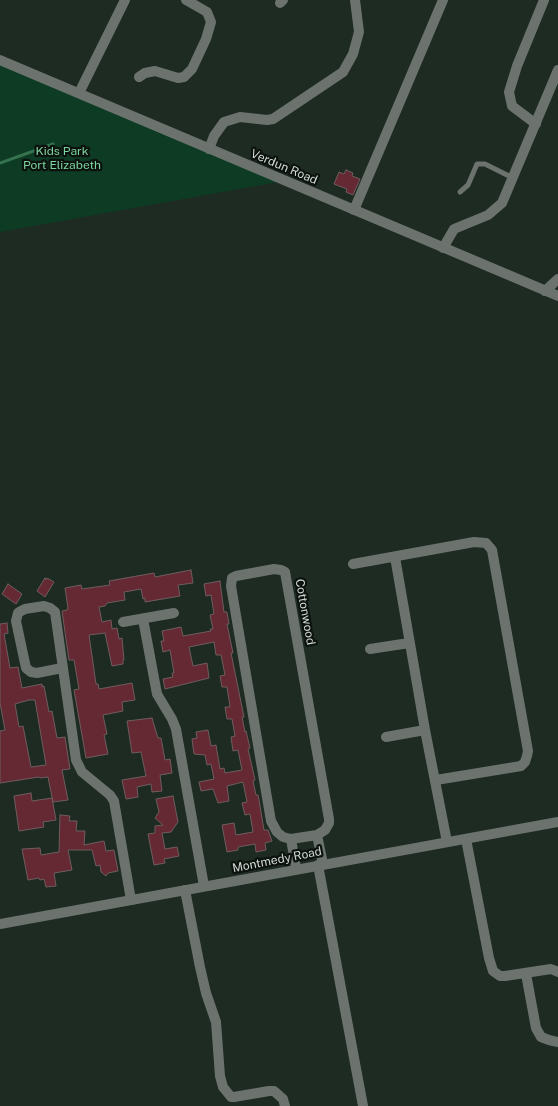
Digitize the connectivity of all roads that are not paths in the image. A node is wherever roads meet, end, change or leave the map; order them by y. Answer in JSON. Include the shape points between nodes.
{"nodes":[{"id":1,"x":125,"y":0,"type":"edge"},
{"id":2,"x":186,"y":0,"type":"edge"},
{"id":3,"x":355,"y":0,"type":"edge"},
{"id":4,"x":443,"y":0,"type":"edge"},
{"id":5,"x":544,"y":0,"type":"edge"},
{"id":6,"x":0,"y":60,"type":"edge"},
{"id":7,"x":558,"y":70,"type":"edge"},
{"id":8,"x":138,"y":78,"type":"dead end"},
{"id":9,"x":79,"y":94,"type":"junction"},
{"id":10,"x":536,"y":124,"type":"junction"},
{"id":11,"x":209,"y":149,"type":"junction"},
{"id":12,"x":513,"y":178,"type":"junction"},
{"id":13,"x":460,"y":192,"type":"dead end"},
{"id":14,"x":354,"y":210,"type":"junction"},
{"id":15,"x":443,"y":248,"type":"junction"},
{"id":16,"x":558,"y":279,"type":"edge"},
{"id":17,"x":545,"y":290,"type":"junction"},
{"id":18,"x":558,"y":296,"type":"edge"},
{"id":19,"x":394,"y":557,"type":"junction"},
{"id":20,"x":353,"y":564,"type":"dead end"},
{"id":21,"x":174,"y":612,"type":"dead end"},
{"id":22,"x":143,"y":619,"type":"junction"},
{"id":23,"x":124,"y":622,"type":"dead end"},
{"id":24,"x":409,"y":643,"type":"junction"},
{"id":25,"x":370,"y":649,"type":"dead end"},
{"id":26,"x":62,"y":668,"type":"junction"},
{"id":27,"x":425,"y":730,"type":"junction"},
{"id":28,"x":386,"y":737,"type":"dead end"},
{"id":29,"x":436,"y":780,"type":"junction"},
{"id":30,"x":558,"y":822,"type":"edge"},
{"id":31,"x":317,"y":835,"type":"junction"},
{"id":32,"x":466,"y":839,"type":"junction"},
{"id":33,"x":291,"y":840,"type":"junction"},
{"id":34,"x":447,"y":842,"type":"junction"},
{"id":35,"x":320,"y":864,"type":"junction"},
{"id":36,"x":296,"y":868,"type":"junction"},
{"id":37,"x":204,"y":886,"type":"junction"},
{"id":38,"x":185,"y":890,"type":"junction"},
{"id":39,"x":131,"y":900,"type":"junction"},
{"id":40,"x":0,"y":924,"type":"edge"},
{"id":41,"x":558,"y":972,"type":"edge"},
{"id":42,"x":526,"y":974,"type":"junction"},
{"id":43,"x":558,"y":1042,"type":"edge"},
{"id":44,"x":285,"y":1106,"type":"edge"},
{"id":45,"x":363,"y":1106,"type":"edge"}],
"edges":[{"from":1,"to":9,"type":"street"},
{"from":2,"to":8,"type":"street","via":[[207,12],[211,22],[192,70],[178,78],[154,71]]},
{"from":3,"to":11,"type":"street","via":[[359,32],[353,54],[343,72],[273,119],[240,117],[224,122]]},
{"from":4,"to":14,"type":"street"},
{"from":5,"to":10,"type":"street","via":[[509,92],[512,106]]},
{"from":6,"to":9,"type":"street","name":"Verdun Road"},
{"from":7,"to":10,"type":"street"},
{"from":9,"to":11,"type":"street","name":"Verdun Road"},
{"from":10,"to":12,"type":"street"},
{"from":11,"to":14,"type":"street","name":"Verdun Road"},
{"from":12,"to":13,"type":"lane","via":[[485,164],[477,164],[468,185]]},
{"from":12,"to":15,"type":"street","via":[[502,203],[488,215],[454,229]]},
{"from":14,"to":15,"type":"street","name":"Verdun Road"},
{"from":15,"to":17,"type":"street","name":"Verdun Road"},
{"from":16,"to":17,"type":"street"},
{"from":17,"to":18,"type":"street","name":"Verdun Road"},
{"from":19,"to":20,"type":"street"},
{"from":19,"to":24,"type":"street"},
{"from":19,"to":29,"type":"street","via":[[474,542],[486,543],[492,550],[527,756],[521,766]]},
{"from":21,"to":22,"type":"street"},
{"from":22,"to":23,"type":"street"},
{"from":22,"to":37,"type":"street","via":[[157,694],[176,729]]},
{"from":24,"to":25,"type":"street"},
{"from":24,"to":27,"type":"street"},
{"from":26,"to":26,"type":"street","via":[[55,612],[44,606],[18,613],[16,621],[26,668],[37,673]]},
{"from":26,"to":39,"type":"street","via":[[76,760],[82,772],[114,800]]},
{"from":27,"to":28,"type":"street"},
{"from":27,"to":29,"type":"street"},
{"from":29,"to":34,"type":"street"},
{"from":30,"to":32,"type":"street","name":"Montmedy Road"},
{"from":31,"to":33,"type":"street"},
{"from":31,"to":33,"type":"street","name":"Cottonwood","via":[[325,830],[329,819],[285,572],[274,569],[236,576],[230,586],[271,821],[277,832]]},
{"from":31,"to":35,"type":"street"},
{"from":32,"to":34,"type":"street","name":"Montmedy Road"},
{"from":32,"to":42,"type":"street","via":[[492,968],[500,976]]},
{"from":33,"to":36,"type":"street"},
{"from":34,"to":35,"type":"street","name":"Montmedy Road"},
{"from":35,"to":36,"type":"street","name":"Montmedy Road"},
{"from":35,"to":45,"type":"street"},
{"from":36,"to":37,"type":"street","name":"Montmedy Road"},
{"from":37,"to":38,"type":"street","name":"Montmedy Road"},
{"from":38,"to":39,"type":"street","name":"Montmedy Road"},
{"from":38,"to":44,"type":"street","via":[[206,993],[216,1022],[223,1087],[231,1097],[274,1091],[283,1099]]},
{"from":39,"to":40,"type":"street","name":"Montmedy Road"},
{"from":41,"to":42,"type":"street","via":[[551,969]]},
{"from":42,"to":43,"type":"street","via":[[536,1028],[541,1037]]}]}
